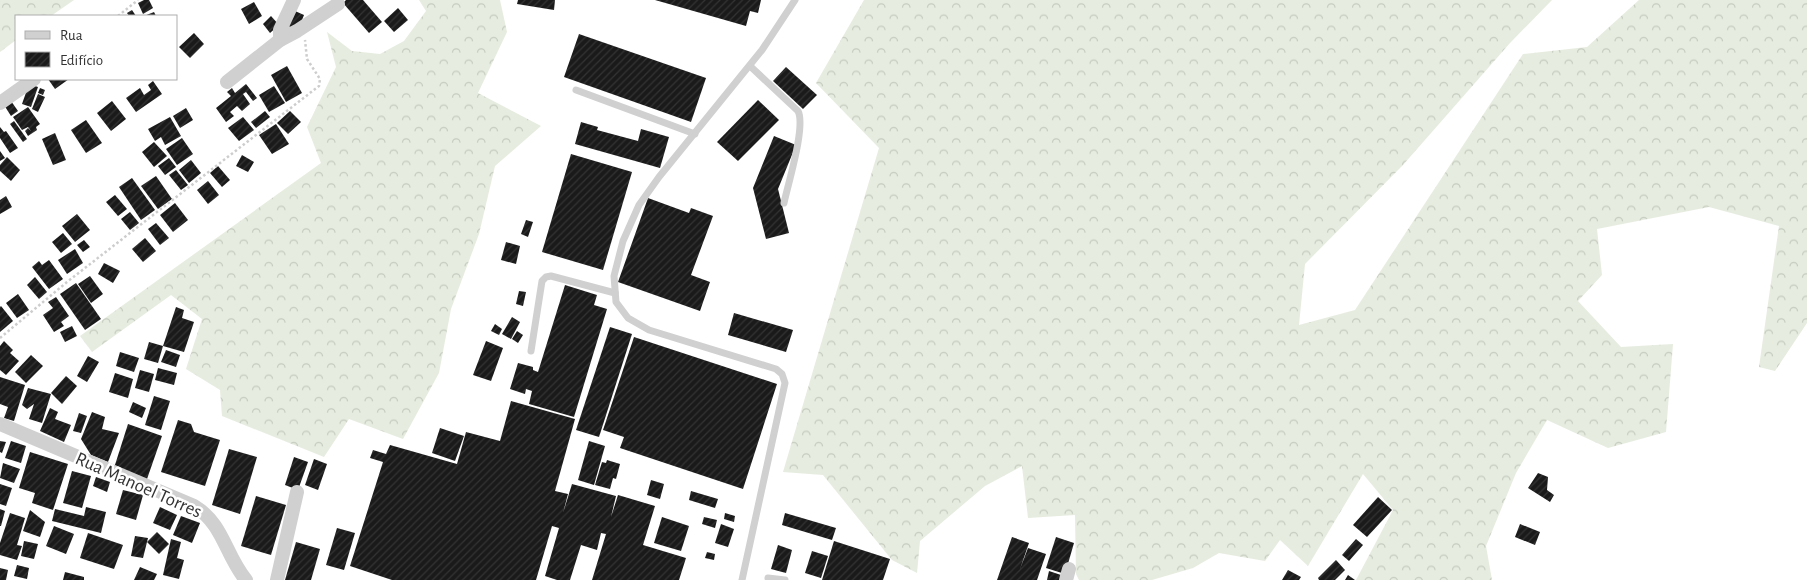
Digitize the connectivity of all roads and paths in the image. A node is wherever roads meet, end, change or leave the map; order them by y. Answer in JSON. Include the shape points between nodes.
{"nodes":[{"id":1,"x":138,"y":0,"type":"edge"},
{"id":2,"x":294,"y":0,"type":"edge"},
{"id":3,"x":795,"y":0,"type":"edge"},
{"id":4,"x":338,"y":4,"type":"dead end"},
{"id":5,"x":119,"y":15,"type":"edge"},
{"id":6,"x":302,"y":28,"type":"junction"},
{"id":7,"x":280,"y":40,"type":"junction"},
{"id":8,"x":750,"y":66,"type":"junction"},
{"id":9,"x":33,"y":80,"type":"edge"},
{"id":10,"x":227,"y":82,"type":"dead end"},
{"id":11,"x":576,"y":90,"type":"dead end"},
{"id":12,"x":0,"y":103,"type":"edge"},
{"id":13,"x":695,"y":134,"type":"junction"},
{"id":14,"x":784,"y":203,"type":"dead end"},
{"id":15,"x":616,"y":293,"type":"junction"},
{"id":16,"x":0,"y":338,"type":"edge"},
{"id":17,"x":531,"y":351,"type":"dead end"},
{"id":18,"x":0,"y":424,"type":"edge"},
{"id":19,"x":297,"y":492,"type":"dead end"},
{"id":20,"x":768,"y":578,"type":"dead end"},
{"id":21,"x":246,"y":580,"type":"edge"},
{"id":22,"x":277,"y":580,"type":"edge"},
{"id":23,"x":742,"y":580,"type":"edge"},
{"id":24,"x":785,"y":580,"type":"edge"}],
"edges":[{"from":1,"to":5,"type":"path"},
{"from":2,"to":7,"type":"street","via":[[280,30]]},
{"from":3,"to":8,"type":"lane"},
{"from":4,"to":6,"type":"street"},
{"from":6,"to":7,"type":"street"},
{"from":6,"to":16,"type":"path","via":[[307,59],[320,79],[319,86]]},
{"from":7,"to":10,"type":"street"},
{"from":8,"to":13,"type":"lane"},
{"from":8,"to":14,"type":"lane","via":[[801,117]]},
{"from":9,"to":12,"type":"street"},
{"from":11,"to":13,"type":"lane"},
{"from":13,"to":15,"type":"lane","via":[[639,205],[614,276]]},
{"from":15,"to":17,"type":"lane","via":[[546,277],[542,281]]},
{"from":15,"to":23,"type":"lane","via":[[616,302],[628,318],[649,330],[776,369],[782,374],[785,382]]},
{"from":18,"to":21,"type":"street","name":"Rua Manoel Torres","via":[[200,510],[214,521],[231,558]]},
{"from":19,"to":22,"type":"street"},
{"from":20,"to":24,"type":"lane"}]}
